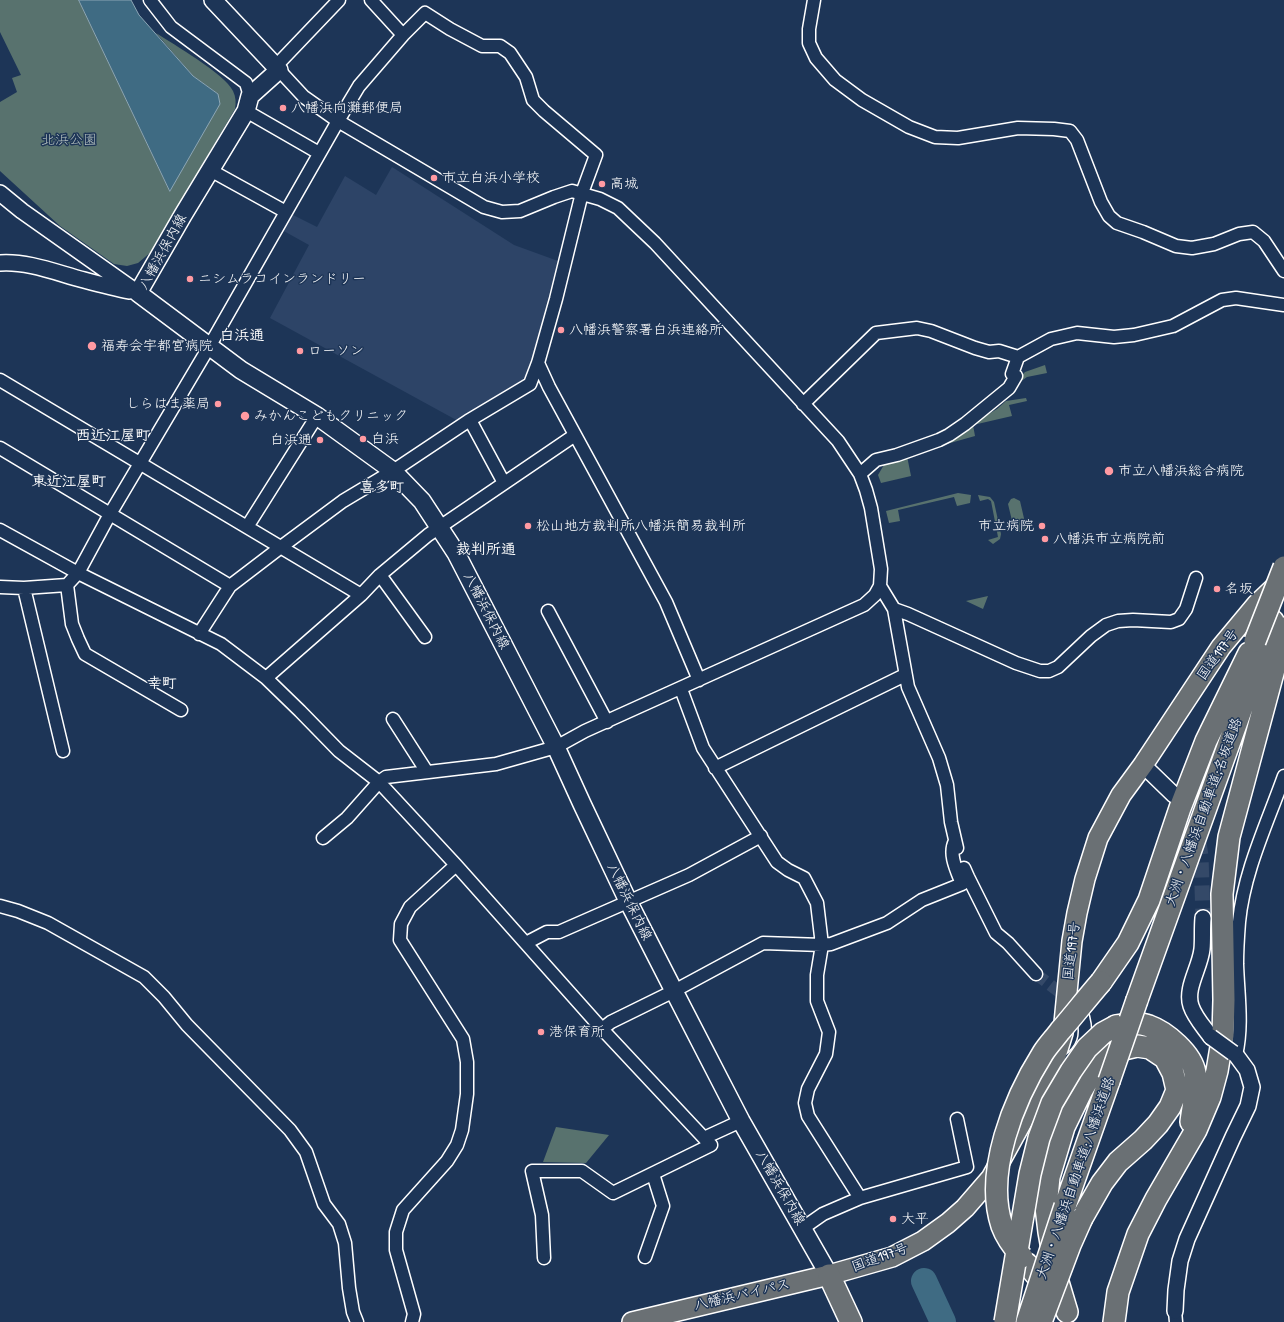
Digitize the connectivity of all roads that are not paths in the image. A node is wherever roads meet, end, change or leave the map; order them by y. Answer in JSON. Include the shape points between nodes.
{"nodes":[{"id":1,"x":150,"y":0,"type":"edge"},
{"id":2,"x":213,"y":0,"type":"edge"},
{"id":3,"x":339,"y":0,"type":"edge"},
{"id":4,"x":371,"y":0,"type":"edge"},
{"id":5,"x":814,"y":0,"type":"edge"},
{"id":6,"x":404,"y":35,"type":"junction"},
{"id":7,"x":278,"y":68,"type":"junction"},
{"id":8,"x":248,"y":103,"type":"junction"},
{"id":9,"x":338,"y":120,"type":"junction"},
{"id":10,"x":320,"y":153,"type":"junction"},
{"id":11,"x":210,"y":170,"type":"junction"},
{"id":12,"x":0,"y":193,"type":"edge"},
{"id":13,"x":582,"y":193,"type":"junction"},
{"id":14,"x":286,"y":212,"type":"junction"},
{"id":15,"x":0,"y":263,"type":"edge"},
{"id":16,"x":1284,"y":271,"type":"edge"},
{"id":17,"x":138,"y":293,"type":"junction"},
{"id":18,"x":1284,"y":305,"type":"edge"},
{"id":19,"x":209,"y":347,"type":"junction"},
{"id":20,"x":1018,"y":357,"type":"junction"},
{"id":21,"x":538,"y":363,"type":"junction"},
{"id":22,"x":0,"y":380,"type":"edge"},
{"id":23,"x":803,"y":404,"type":"junction"},
{"id":24,"x":317,"y":416,"type":"junction"},
{"id":25,"x":470,"y":420,"type":"junction"},
{"id":26,"x":575,"y":435,"type":"junction"},
{"id":27,"x":0,"y":448,"type":"edge"},
{"id":28,"x":140,"y":464,"type":"junction"},
{"id":29,"x":393,"y":471,"type":"junction"},
{"id":30,"x":860,"y":474,"type":"junction"},
{"id":31,"x":504,"y":483,"type":"junction"},
{"id":32,"x":110,"y":514,"type":"junction"},
{"id":33,"x":247,"y":527,"type":"junction"},
{"id":34,"x":440,"y":527,"type":"junction"},
{"id":35,"x":0,"y":530,"type":"edge"},
{"id":36,"x":281,"y":547,"type":"junction"},
{"id":37,"x":1284,"y":566,"type":"edge"},
{"id":38,"x":78,"y":573,"type":"junction"},
{"id":39,"x":380,"y":575,"type":"junction"},
{"id":40,"x":1196,"y":578,"type":"dead end"},
{"id":41,"x":1284,"y":578,"type":"edge"},
{"id":42,"x":67,"y":585,"type":"junction"},
{"id":43,"x":230,"y":586,"type":"junction"},
{"id":44,"x":880,"y":586,"type":"junction"},
{"id":45,"x":0,"y":587,"type":"edge"},
{"id":46,"x":24,"y":588,"type":"junction"},
{"id":47,"x":1284,"y":590,"type":"edge"},
{"id":48,"x":361,"y":595,"type":"junction"},
{"id":49,"x":894,"y":609,"type":"junction"},
{"id":50,"x":548,"y":611,"type":"dead end"},
{"id":51,"x":1284,"y":628,"type":"edge"},
{"id":52,"x":199,"y":634,"type":"junction"},
{"id":53,"x":425,"y":637,"type":"dead end"},
{"id":54,"x":1265,"y":650,"type":"junction"},
{"id":55,"x":905,"y":675,"type":"junction"},
{"id":56,"x":266,"y":678,"type":"junction"},
{"id":57,"x":699,"y":680,"type":"junction"},
{"id":58,"x":682,"y":689,"type":"junction"},
{"id":59,"x":181,"y":710,"type":"dead end"},
{"id":60,"x":393,"y":719,"type":"dead end"},
{"id":61,"x":607,"y":722,"type":"junction"},
{"id":62,"x":556,"y":747,"type":"junction"},
{"id":63,"x":63,"y":751,"type":"dead end"},
{"id":64,"x":1143,"y":765,"type":"junction"},
{"id":65,"x":715,"y":768,"type":"junction"},
{"id":66,"x":427,"y":772,"type":"junction"},
{"id":67,"x":1284,"y":776,"type":"edge"},
{"id":68,"x":379,"y":782,"type":"junction"},
{"id":69,"x":1174,"y":795,"type":"tunnel mouth"},
{"id":70,"x":761,"y":836,"type":"junction"},
{"id":71,"x":323,"y":838,"type":"dead end"},
{"id":72,"x":955,"y":841,"type":"junction"},
{"id":73,"x":456,"y":865,"type":"junction"},
{"id":74,"x":628,"y":901,"type":"junction"},
{"id":75,"x":0,"y":906,"type":"edge"},
{"id":76,"x":1203,"y":918,"type":"tunnel mouth"},
{"id":77,"x":526,"y":943,"type":"junction"},
{"id":78,"x":822,"y":945,"type":"junction"},
{"id":79,"x":1036,"y":974,"type":"tunnel mouth"},
{"id":80,"x":674,"y":991,"type":"junction"},
{"id":81,"x":1083,"y":1017,"type":"dead end"},
{"id":82,"x":602,"y":1029,"type":"junction"},
{"id":83,"x":1120,"y":1031,"type":"junction"},
{"id":84,"x":1235,"y":1054,"type":"junction"},
{"id":85,"x":1055,"y":1059,"type":"junction"},
{"id":86,"x":957,"y":1119,"type":"dead end"},
{"id":87,"x":741,"y":1121,"type":"junction"},
{"id":88,"x":704,"y":1138,"type":"junction"},
{"id":89,"x":1187,"y":1146,"type":"junction"},
{"id":90,"x":652,"y":1174,"type":"junction"},
{"id":91,"x":860,"y":1198,"type":"junction"},
{"id":92,"x":803,"y":1228,"type":"junction"},
{"id":93,"x":645,"y":1257,"type":"dead end"},
{"id":94,"x":544,"y":1258,"type":"dead end"},
{"id":95,"x":829,"y":1275,"type":"junction"},
{"id":96,"x":1175,"y":1316,"type":"edge"},
{"id":97,"x":1069,"y":1317,"type":"edge"},
{"id":98,"x":357,"y":1322,"type":"edge"},
{"id":99,"x":412,"y":1322,"type":"edge"},
{"id":100,"x":632,"y":1322,"type":"edge"},
{"id":101,"x":851,"y":1322,"type":"edge"},
{"id":102,"x":1006,"y":1322,"type":"edge"},
{"id":103,"x":1027,"y":1322,"type":"edge"},
{"id":104,"x":1041,"y":1322,"type":"edge"},
{"id":105,"x":1114,"y":1322,"type":"edge"}],
"edges":[{"from":1,"to":8,"type":"street","via":[[171,27],[246,83]]},
{"from":2,"to":7,"type":"main road"},
{"from":3,"to":7,"type":"street"},
{"from":4,"to":6,"type":"street"},
{"from":5,"to":16,"type":"street","via":[[809,43],[816,58],[835,80],[869,104],[909,127],[935,137],[958,138],[1018,128],[1070,131],[1077,140],[1100,202],[1117,223],[1176,246],[1192,248],[1253,232],[1264,241]]},
{"from":6,"to":9,"type":"street","via":[[360,86]]},
{"from":6,"to":13,"type":"street","via":[[425,13],[482,46],[500,46],[510,53],[526,77],[533,100],[596,155]]},
{"from":7,"to":8,"type":"main road","name":"八幡浜保内線"},
{"from":7,"to":9,"type":"street","via":[[304,97]]},
{"from":8,"to":10,"type":"street"},
{"from":8,"to":11,"type":"main road","name":"八幡浜保内線"},
{"from":9,"to":10,"type":"street"},
{"from":9,"to":13,"type":"street","via":[[484,207],[502,212],[520,211],[554,196],[572,191]]},
{"from":10,"to":14,"type":"street"},
{"from":11,"to":14,"type":"street"},
{"from":11,"to":17,"type":"main road","name":"八幡浜保内線"},
{"from":12,"to":17,"type":"street"},
{"from":13,"to":21,"type":"street"},
{"from":13,"to":23,"type":"street","via":[[618,208],[655,243]]},
{"from":14,"to":19,"type":"street"},
{"from":15,"to":17,"type":"street","via":[[39,267]]},
{"from":17,"to":19,"type":"main road","name":"八幡浜保内線"},
{"from":18,"to":20,"type":"street","via":[[1236,298],[1222,300],[1173,326],[1114,337],[1077,333],[1051,339]]},
{"from":19,"to":24,"type":"main road","name":"八幡浜保内線","via":[[241,370]]},
{"from":19,"to":28,"type":"street"},
{"from":20,"to":23,"type":"street","via":[[975,348],[917,328],[876,333]]},
{"from":20,"to":30,"type":"street","via":[[1012,374],[1016,376],[1009,388],[965,424],[939,440],[876,460]]},
{"from":21,"to":25,"type":"street","via":[[530,384]]},
{"from":21,"to":26,"type":"street"},
{"from":22,"to":28,"type":"street"},
{"from":23,"to":30,"type":"street","via":[[838,441]]},
{"from":24,"to":29,"type":"main road","name":"八幡浜保内線"},
{"from":24,"to":33,"type":"street"},
{"from":25,"to":29,"type":"street"},
{"from":25,"to":31,"type":"street"},
{"from":26,"to":31,"type":"street"},
{"from":26,"to":57,"type":"street","via":[[666,602]]},
{"from":27,"to":32,"type":"street"},
{"from":28,"to":32,"type":"street"},
{"from":28,"to":33,"type":"street"},
{"from":29,"to":34,"type":"main road","name":"八幡浜保内線","via":[[422,501]]},
{"from":29,"to":36,"type":"street","via":[[343,501]]},
{"from":30,"to":44,"type":"street","via":[[871,508],[882,569]]},
{"from":31,"to":34,"type":"street"},
{"from":32,"to":38,"type":"street"},
{"from":32,"to":43,"type":"street"},
{"from":33,"to":36,"type":"street"},
{"from":34,"to":39,"type":"street"},
{"from":34,"to":62,"type":"main road","name":"八幡浜保内線","via":[[456,553]]},
{"from":35,"to":38,"type":"street"},
{"from":36,"to":43,"type":"street"},
{"from":36,"to":48,"type":"street"},
{"from":37,"to":54,"type":"highway","bridge":true},
{"from":38,"to":42,"type":"street"},
{"from":38,"to":52,"type":"street"},
{"from":39,"to":48,"type":"street"},
{"from":39,"to":53,"type":"street"},
{"from":40,"to":49,"type":"street","via":[[1186,609],[1179,619],[1171,622],[1118,621],[1106,625],[1058,667],[1049,671],[1040,671],[1016,662]]},
{"from":41,"to":64,"type":"highway","name":"国道197号","via":[[1256,605],[1221,647]]},
{"from":42,"to":46,"type":"street"},
{"from":42,"to":59,"type":"street","via":[[72,624],[85,654]]},
{"from":43,"to":52,"type":"street"},
{"from":44,"to":49,"type":"street"},
{"from":44,"to":57,"type":"street","via":[[864,605]]},
{"from":45,"to":46,"type":"street"},
{"from":46,"to":63,"type":"street"},
{"from":47,"to":54,"type":"highway","name":"大洲・八幡浜自動車道;名坂道路"},
{"from":48,"to":56,"type":"street"},
{"from":49,"to":55,"type":"street"},
{"from":50,"to":61,"type":"street"},
{"from":51,"to":54,"type":"highway"},
{"from":52,"to":56,"type":"street","via":[[221,644]]},
{"from":54,"to":83,"type":"highway","name":"大洲・八幡浜自動車道;名坂道路","bridge":true,"via":[[1137,1000]]},
{"from":54,"to":89,"type":"highway","via":[[1229,836],[1222,894],[1223,1028],[1218,1071],[1210,1097]]},
{"from":54,"to":97,"type":"highway","bridge":true,"via":[[1206,741],[1148,900],[1128,943],[1101,982],[1044,1052],[1025,1085],[1011,1118],[999,1161],[996,1198],[1002,1227],[1013,1247]]},
{"from":55,"to":65,"type":"street"},
{"from":55,"to":72,"type":"street","via":[[939,758],[947,785]]},
{"from":56,"to":68,"type":"street","via":[[339,751]]},
{"from":57,"to":58,"type":"street"},
{"from":58,"to":61,"type":"street"},
{"from":58,"to":65,"type":"street","via":[[703,748]]},
{"from":60,"to":66,"type":"street"},
{"from":61,"to":62,"type":"street"},
{"from":62,"to":66,"type":"street","via":[[496,764]]},
{"from":62,"to":74,"type":"main road","name":"八幡浜保内線"},
{"from":64,"to":69,"type":"street"},
{"from":64,"to":85,"type":"highway","name":"国道197号","via":[[1121,795],[1098,838],[1085,879],[1072,941],[1062,1033]]},
{"from":65,"to":70,"type":"street"},
{"from":66,"to":68,"type":"street","via":[[386,777]]},
{"from":67,"to":84,"type":"street","via":[[1248,876],[1239,921],[1237,962],[1240,1016],[1239,1043]]},
{"from":68,"to":71,"type":"street","via":[[347,818]]},
{"from":68,"to":73,"type":"street"},
{"from":70,"to":74,"type":"street","via":[[689,874]]},
{"from":70,"to":78,"type":"street","via":[[777,862],[804,878],[817,903]]},
{"from":72,"to":78,"type":"street","via":[[952,846],[953,861],[962,884],[922,900],[887,924]]},
{"from":72,"to":79,"type":"street","via":[[968,877],[996,933]]},
{"from":73,"to":77,"type":"street"},
{"from":73,"to":99,"type":"street","via":[[410,907],[401,924],[400,940],[463,1039],[468,1062],[466,1101],[457,1146],[447,1161],[403,1210],[396,1232],[396,1250],[414,1314]]},
{"from":74,"to":77,"type":"street","via":[[559,932],[547,932]]},
{"from":74,"to":80,"type":"main road","name":"八幡浜保内線"},
{"from":75,"to":98,"type":"street","via":[[48,922],[144,977],[187,1026],[290,1130],[306,1152],[324,1204],[339,1224],[345,1243],[349,1288]]},
{"from":76,"to":84,"type":"street","bridge":true,"via":[[1202,950],[1189,995],[1191,1006],[1211,1037]]},
{"from":77,"to":82,"type":"street"},
{"from":78,"to":80,"type":"street","via":[[763,943]]},
{"from":78,"to":91,"type":"street","via":[[817,975],[817,1001],[830,1032],[826,1054],[808,1089],[805,1103],[808,1116]]},
{"from":80,"to":82,"type":"street"},
{"from":80,"to":87,"type":"main road","name":"八幡浜保内線"},
{"from":81,"to":85,"type":"street","via":[[1085,1040],[1076,1056],[1067,1062]]},
{"from":82,"to":88,"type":"street"},
{"from":83,"to":89,"type":"highway","via":[[1126,1024],[1148,1025],[1178,1045],[1189,1060],[1194,1072],[1195,1095]]},
{"from":83,"to":102,"type":"highway","bridge":true,"via":[[1103,1033],[1087,1048],[1052,1103],[1030,1174]]},
{"from":83,"to":103,"type":"highway","name":"大洲・八幡浜自動車道;八幡浜道路","bridge":true,"via":[[1109,1081]]},
{"from":84,"to":96,"type":"street","via":[[1247,1070],[1252,1087],[1248,1106],[1187,1239],[1180,1261]]},
{"from":85,"to":95,"type":"highway","name":"国道197号","via":[[991,1178],[965,1208],[922,1241],[892,1257]]},
{"from":86,"to":91,"type":"street","via":[[967,1167]]},
{"from":87,"to":88,"type":"street"},
{"from":87,"to":92,"type":"main road","name":"八幡浜保内線"},
{"from":88,"to":90,"type":"street","via":[[711,1145]]},
{"from":89,"to":105,"type":"highway","via":[[1138,1234],[1118,1292]]},
{"from":90,"to":93,"type":"street","via":[[663,1206]]},
{"from":90,"to":94,"type":"street","via":[[613,1193],[582,1170],[532,1171],[542,1215]]},
{"from":91,"to":92,"type":"street","via":[[823,1214]]},
{"from":92,"to":95,"type":"main road","name":"八幡浜保内線"},
{"from":95,"to":100,"type":"highway","name":"八幡浜バイパス"},
{"from":95,"to":101,"type":"highway"},
{"from":97,"to":104,"type":"highway","bridge":true,"via":[[1058,1282],[1049,1232],[1046,1207],[1049,1177],[1064,1127],[1098,1064],[1111,1052],[1137,1046],[1150,1048],[1165,1058],[1173,1073],[1177,1090],[1170,1107],[1158,1124],[1118,1162],[1102,1183],[1070,1245]]}]}
